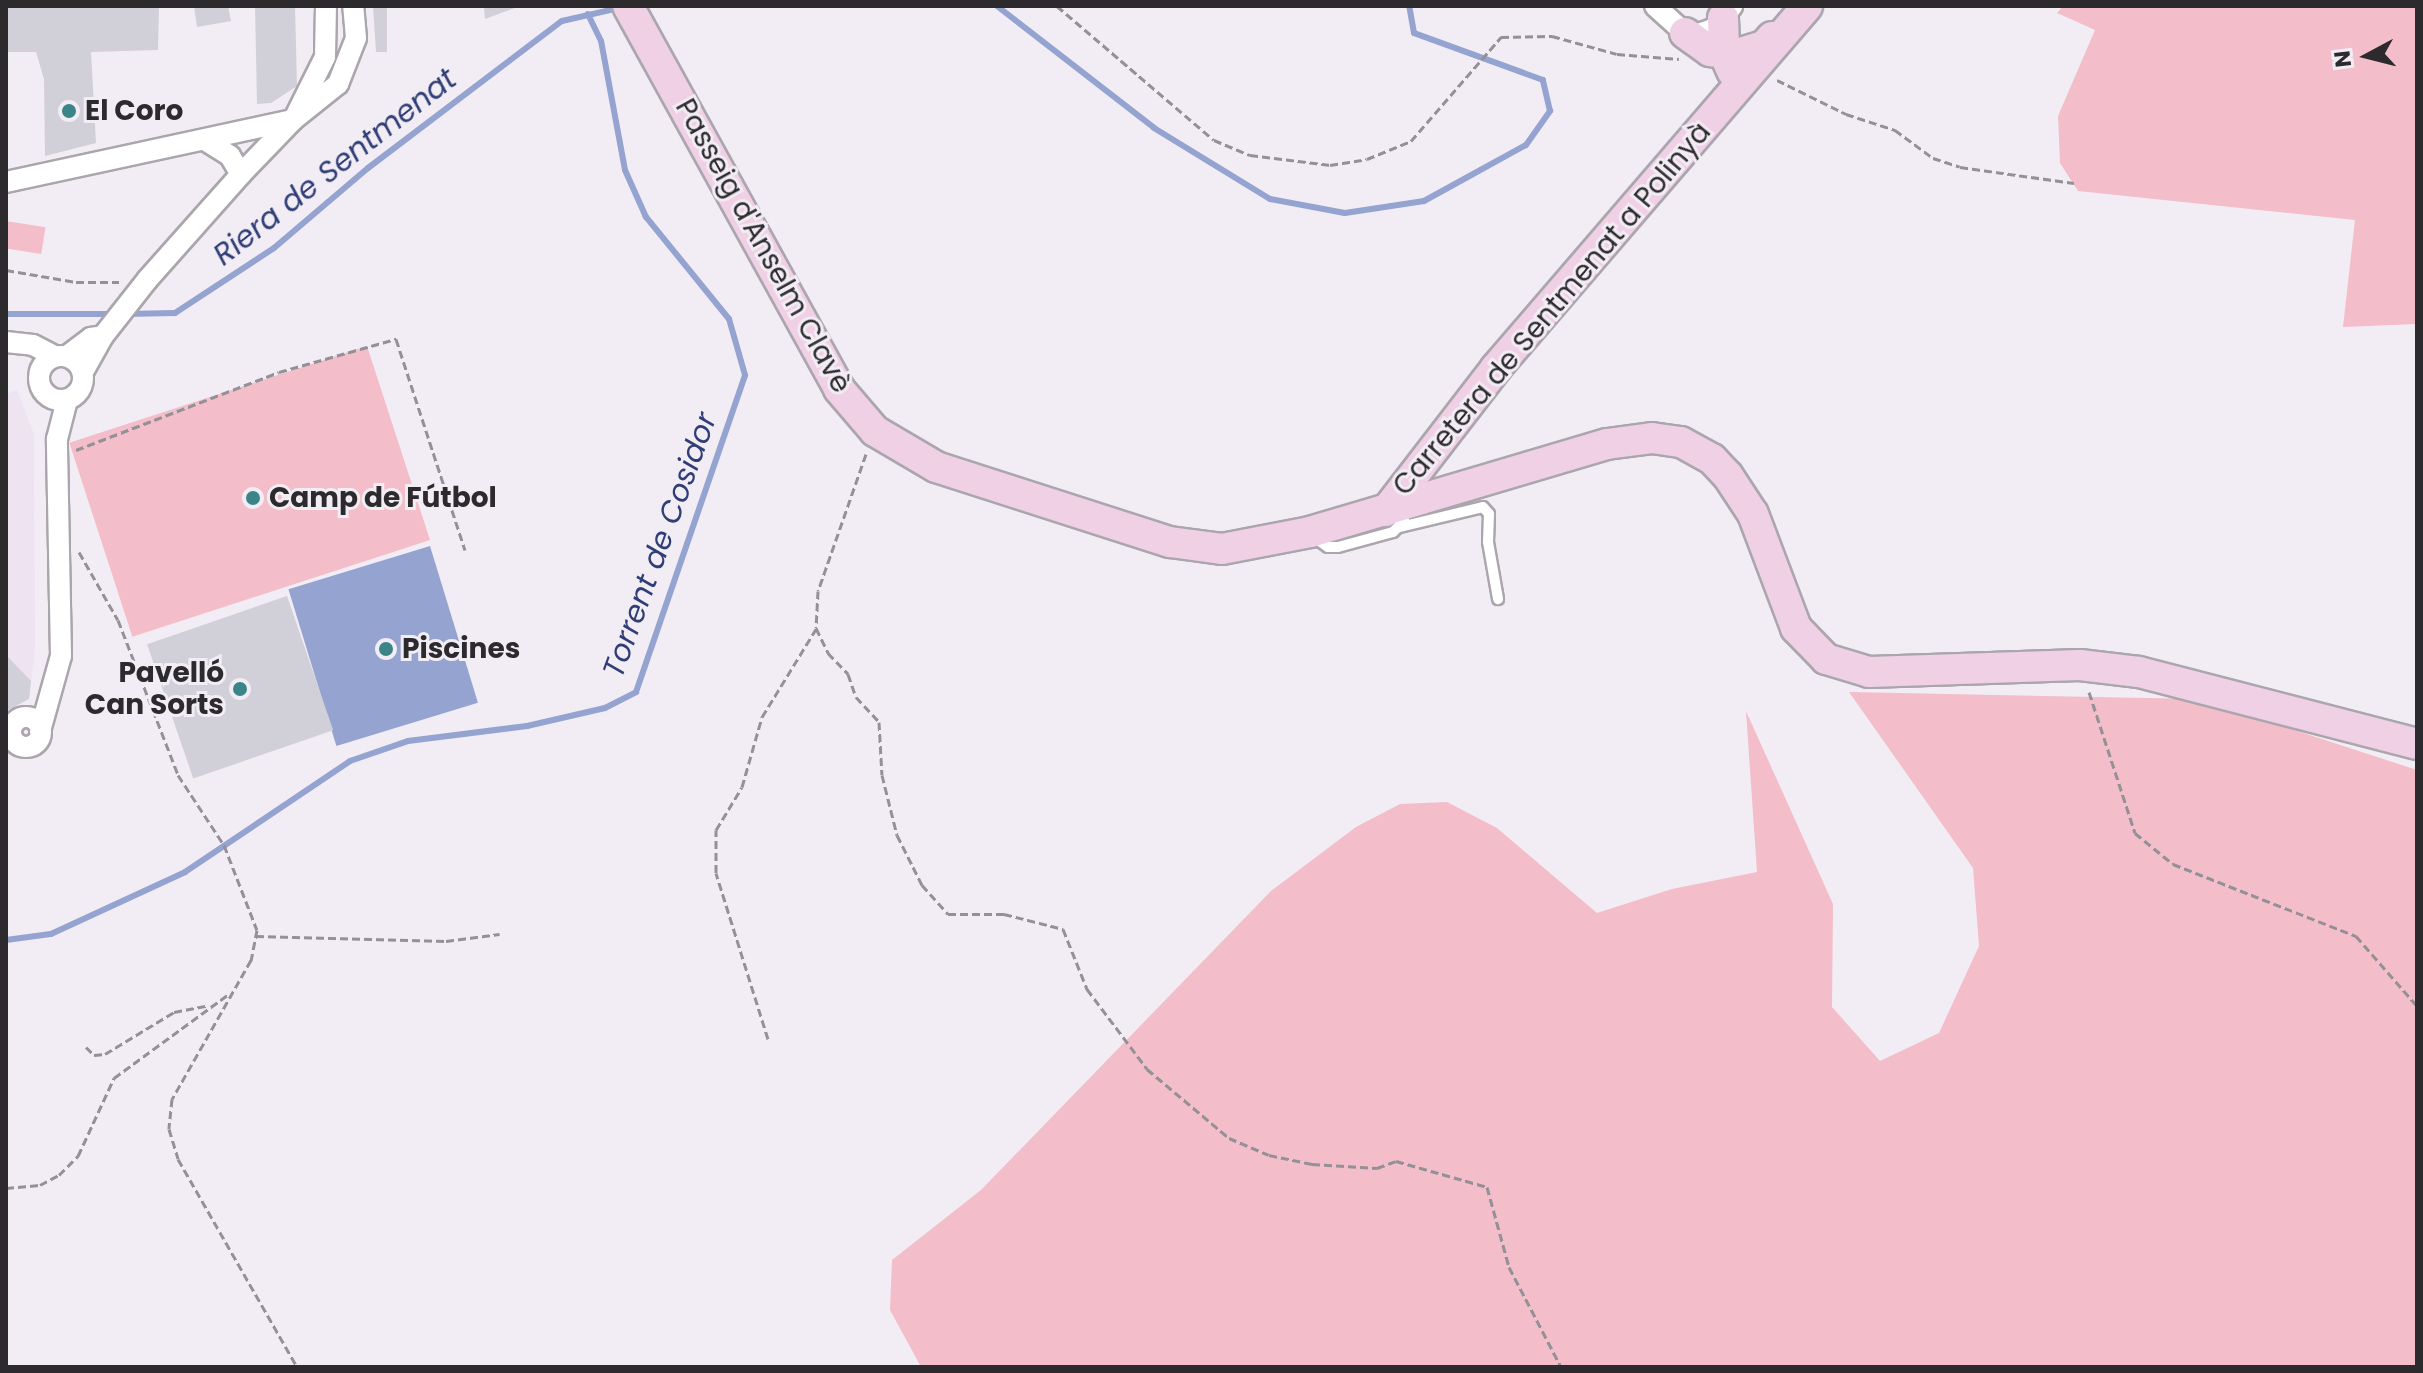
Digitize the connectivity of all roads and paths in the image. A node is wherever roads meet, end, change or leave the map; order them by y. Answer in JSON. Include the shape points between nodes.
{"nodes":[{"id":1,"x":326,"y":6,"type":"edge"},
{"id":2,"x":353,"y":6,"type":"edge"},
{"id":3,"x":628,"y":6,"type":"edge"},
{"id":4,"x":1057,"y":6,"type":"edge"},
{"id":5,"x":1655,"y":6,"type":"edge"},
{"id":6,"x":1797,"y":10,"type":"edge"},
{"id":7,"x":1727,"y":12,"type":"edge"},
{"id":8,"x":1726,"y":55,"type":"junction"},
{"id":9,"x":325,"y":57,"type":"junction"},
{"id":10,"x":348,"y":65,"type":"junction"},
{"id":11,"x":293,"y":120,"type":"junction"},
{"id":12,"x":208,"y":142,"type":"junction"},
{"id":13,"x":241,"y":174,"type":"junction"},
{"id":14,"x":6,"y":182,"type":"edge"},
{"id":15,"x":2074,"y":183,"type":"dead end"},
{"id":16,"x":6,"y":270,"type":"edge"},
{"id":17,"x":142,"y":286,"type":"junction"},
{"id":18,"x":103,"y":336,"type":"junction"},
{"id":19,"x":6,"y":342,"type":"edge"},
{"id":20,"x":61,"y":356,"type":"junction"},
{"id":21,"x":83,"y":372,"type":"junction"},
{"id":22,"x":42,"y":391,"type":"junction"},
{"id":23,"x":67,"y":400,"type":"junction"},
{"id":24,"x":875,"y":431,"type":"junction"},
{"id":25,"x":57,"y":448,"type":"junction"},
{"id":26,"x":1398,"y":514,"type":"junction"},
{"id":27,"x":60,"y":525,"type":"junction"},
{"id":28,"x":465,"y":550,"type":"dead end"},
{"id":29,"x":1498,"y":599,"type":"dead end"},
{"id":30,"x":816,"y":628,"type":"junction"},
{"id":31,"x":2080,"y":665,"type":"junction"},
{"id":32,"x":53,"y":694,"type":"junction"},
{"id":33,"x":23,"y":718,"type":"junction"},
{"id":34,"x":40,"y":731,"type":"junction"},
{"id":35,"x":10,"y":744,"type":"edge"},
{"id":36,"x":2417,"y":744,"type":"edge"},
{"id":37,"x":500,"y":934,"type":"dead end"},
{"id":38,"x":256,"y":936,"type":"junction"},
{"id":39,"x":231,"y":992,"type":"junction"},
{"id":40,"x":208,"y":1006,"type":"junction"},
{"id":41,"x":2417,"y":1006,"type":"edge"},
{"id":42,"x":768,"y":1039,"type":"dead end"},
{"id":43,"x":86,"y":1047,"type":"dead end"},
{"id":44,"x":6,"y":1188,"type":"edge"},
{"id":45,"x":297,"y":1367,"type":"edge"},
{"id":46,"x":1561,"y":1367,"type":"edge"}],
"edges":[{"from":1,"to":9,"type":"street"},
{"from":2,"to":10,"type":"street","via":[[356,38]]},
{"from":3,"to":24,"type":"main road","name":"Passeig d'Anselm Clavè","via":[[839,389]]},
{"from":4,"to":8,"type":"path","via":[[1193,126],[1250,155],[1330,165],[1367,159],[1411,141],[1501,37],[1525,33],[1654,61]]},
{"from":5,"to":8,"type":"street"},
{"from":6,"to":8,"type":"main road"},
{"from":7,"to":8,"type":"main road"},
{"from":8,"to":15,"type":"path","via":[[1895,130],[1933,158],[1960,167]]},
{"from":8,"to":26,"type":"main road","name":"Carretera de Sentmenat a Polinyà","via":[[1720,108],[1496,368]]},
{"from":9,"to":10,"type":"street"},
{"from":9,"to":11,"type":"street"},
{"from":10,"to":11,"type":"street","via":[[328,97]]},
{"from":11,"to":12,"type":"street"},
{"from":11,"to":13,"type":"street"},
{"from":12,"to":13,"type":"street","via":[[230,156]]},
{"from":12,"to":14,"type":"street"},
{"from":13,"to":17,"type":"street"},
{"from":16,"to":17,"type":"path"},
{"from":17,"to":18,"type":"street"},
{"from":18,"to":20,"type":"street"},
{"from":18,"to":21,"type":"street"},
{"from":19,"to":20,"type":"street"},
{"from":20,"to":21,"type":"street"},
{"from":20,"to":22,"type":"street","via":[[39,372]]},
{"from":21,"to":23,"type":"street","via":[[79,392]]},
{"from":22,"to":23,"type":"street"},
{"from":22,"to":25,"type":"street"},
{"from":23,"to":25,"type":"street"},
{"from":24,"to":26,"type":"main road","name":"Passeig d'Anselm Clavè","via":[[936,467],[1170,542],[1222,549]]},
{"from":24,"to":30,"type":"path","via":[[818,591]]},
{"from":25,"to":27,"type":"street"},
{"from":25,"to":28,"type":"path","via":[[279,372],[396,339]]},
{"from":26,"to":29,"type":"lane","via":[[1483,507],[1489,514]]},
{"from":26,"to":31,"type":"main road","name":"Passeig d'Anselm Clavè","via":[[1607,444],[1652,438],[1681,442],[1712,459],[1728,476],[1753,514],[1796,628],[1826,659],[1869,672]]},
{"from":27,"to":32,"type":"street","via":[[61,656]]},
{"from":27,"to":38,"type":"path","via":[[105,594],[178,775],[237,873]]},
{"from":30,"to":42,"type":"path","via":[[762,717],[742,787],[716,830],[716,873]]},
{"from":30,"to":46,"type":"path","via":[[828,653],[848,674],[856,697],[879,722],[882,775],[897,835],[922,885],[948,914],[1004,914],[1063,929],[1087,989],[1147,1069],[1229,1138],[1269,1155],[1312,1164],[1377,1168],[1396,1161],[1487,1187],[1509,1267]]},
{"from":31,"to":36,"type":"main road","name":"Passeig d'Anselm Clavè","via":[[2139,672]]},
{"from":31,"to":41,"type":"path","via":[[2135,833],[2173,864],[2356,936]]},
{"from":32,"to":33,"type":"street"},
{"from":32,"to":34,"type":"street"},
{"from":33,"to":34,"type":"street","via":[[35,721]]},
{"from":33,"to":35,"type":"street","via":[[11,728]]},
{"from":34,"to":35,"type":"street","via":[[33,745]]},
{"from":37,"to":38,"type":"path","via":[[446,941]]},
{"from":38,"to":39,"type":"path","via":[[251,960]]},
{"from":39,"to":40,"type":"path"},
{"from":39,"to":45,"type":"path","via":[[172,1099],[169,1129],[178,1159]]},
{"from":40,"to":43,"type":"path","via":[[174,1012],[105,1054],[94,1055]]},
{"from":40,"to":44,"type":"path","via":[[114,1078],[78,1156],[59,1175],[40,1185]]}]}
